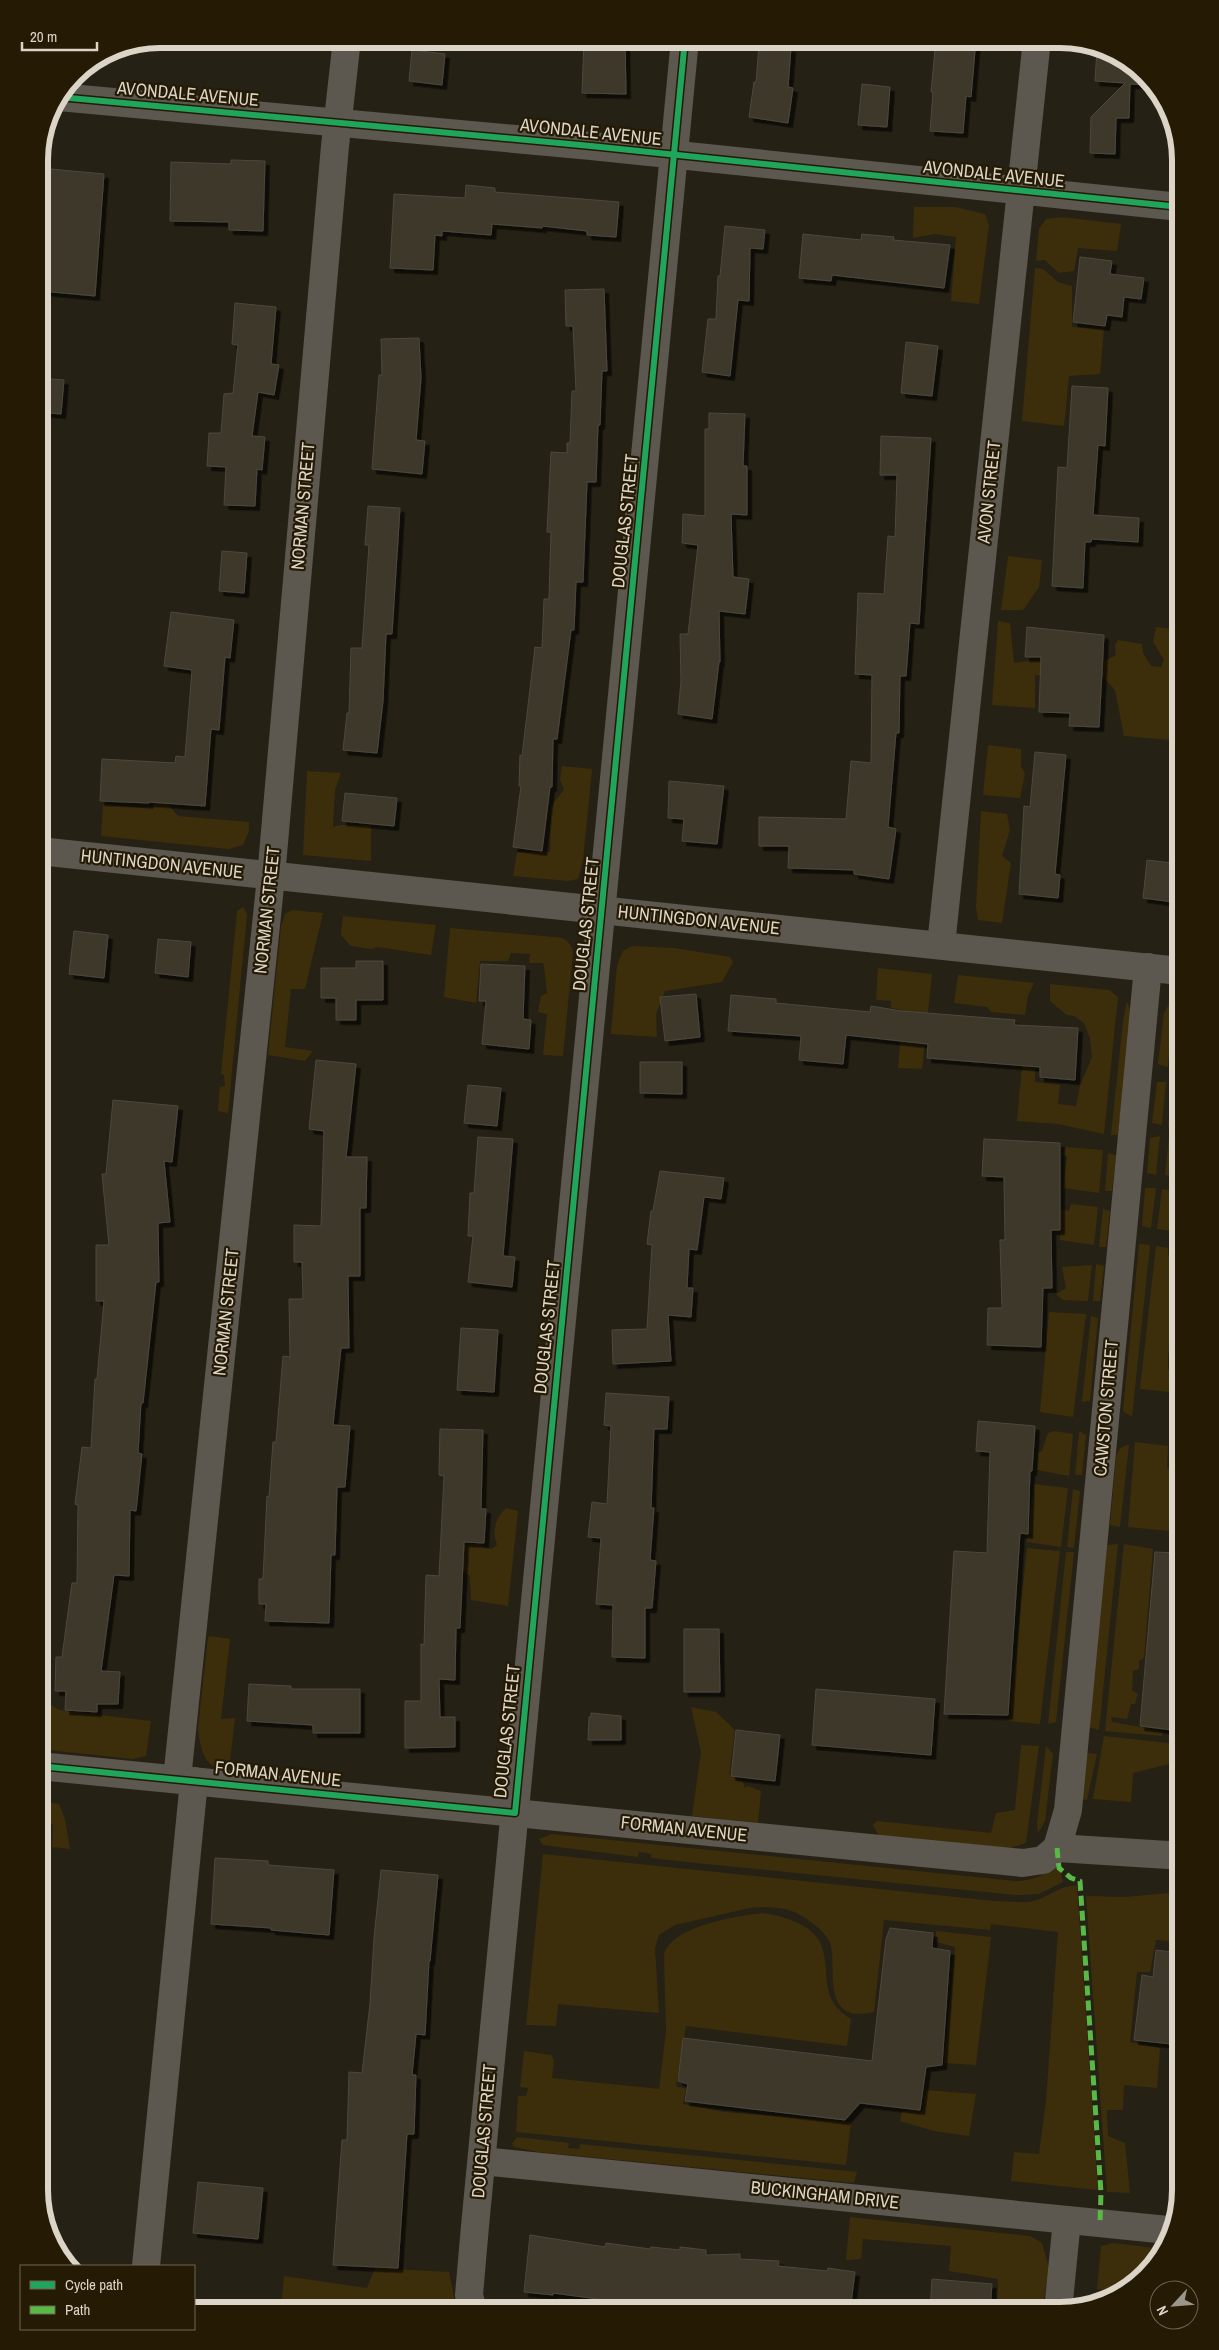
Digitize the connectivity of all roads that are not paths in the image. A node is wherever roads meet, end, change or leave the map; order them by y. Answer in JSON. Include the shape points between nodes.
{"nodes":[{"id":1,"x":345,"y":48,"type":"edge"},
{"id":2,"x":684,"y":48,"type":"edge"},
{"id":3,"x":1036,"y":48,"type":"edge"},
{"id":4,"x":66,"y":98,"type":"edge"},
{"id":5,"x":338,"y":123,"type":"junction"},
{"id":6,"x":674,"y":155,"type":"junction"},
{"id":7,"x":1021,"y":192,"type":"junction"},
{"id":8,"x":1172,"y":206,"type":"edge"},
{"id":9,"x":48,"y":852,"type":"edge"},
{"id":10,"x":271,"y":877,"type":"junction"},
{"id":11,"x":603,"y":910,"type":"junction"},
{"id":12,"x":941,"y":945,"type":"junction"},
{"id":13,"x":1148,"y":967,"type":"junction"},
{"id":14,"x":1172,"y":970,"type":"edge"},
{"id":15,"x":48,"y":1767,"type":"edge"},
{"id":16,"x":186,"y":1780,"type":"junction"},
{"id":17,"x":514,"y":1813,"type":"junction"},
{"id":18,"x":1057,"y":1848,"type":"junction"},
{"id":19,"x":1172,"y":1855,"type":"edge"},
{"id":20,"x":482,"y":2161,"type":"junction"},
{"id":21,"x":1067,"y":2220,"type":"junction"},
{"id":22,"x":1164,"y":2230,"type":"edge"},
{"id":23,"x":146,"y":2265,"type":"edge"},
{"id":24,"x":471,"y":2302,"type":"edge"},
{"id":25,"x":1059,"y":2302,"type":"edge"}],
"edges":[{"from":1,"to":5,"type":"street","name":"NORMAN STREET"},
{"from":2,"to":6,"type":"street","name":"DOUGLAS STREET"},
{"from":3,"to":7,"type":"street","name":"AVON STREET"},
{"from":4,"to":5,"type":"street","name":"AVONDALE AVENUE"},
{"from":5,"to":6,"type":"street","name":"AVONDALE AVENUE"},
{"from":5,"to":10,"type":"street","name":"NORMAN STREET"},
{"from":6,"to":7,"type":"street","name":"AVONDALE AVENUE"},
{"from":6,"to":11,"type":"street","name":"DOUGLAS STREET"},
{"from":7,"to":8,"type":"street","name":"AVONDALE AVENUE"},
{"from":7,"to":12,"type":"street","name":"AVON STREET"},
{"from":9,"to":10,"type":"street","name":"HUNTINGDON AVENUE"},
{"from":10,"to":11,"type":"street","name":"HUNTINGDON AVENUE"},
{"from":10,"to":16,"type":"street","name":"NORMAN STREET"},
{"from":11,"to":12,"type":"street","name":"HUNTINGDON AVENUE"},
{"from":11,"to":17,"type":"street","name":"DOUGLAS STREET"},
{"from":12,"to":13,"type":"street","name":"HUNTINGDON AVENUE"},
{"from":13,"to":14,"type":"street","name":"HUNTINGDON AVENUE"},
{"from":13,"to":18,"type":"street","name":"CAWSTON STREET","via":[[1067,1815]]},
{"from":15,"to":16,"type":"street","name":"FORMAN AVENUE"},
{"from":16,"to":17,"type":"street","name":"FORMAN AVENUE"},
{"from":16,"to":23,"type":"street","name":"NORMAN STREET"},
{"from":17,"to":18,"type":"street","name":"FORMAN AVENUE","via":[[1023,1863],[1043,1860]]},
{"from":17,"to":20,"type":"street","name":"DOUGLAS STREET"},
{"from":18,"to":19,"type":"street"},
{"from":20,"to":21,"type":"street","name":"BUCKINGHAM DRIVE"},
{"from":20,"to":24,"type":"street","name":"DOUGLAS STREET"},
{"from":21,"to":22,"type":"street","name":"BUCKINGHAM DRIVE"},
{"from":21,"to":25,"type":"street"}]}
